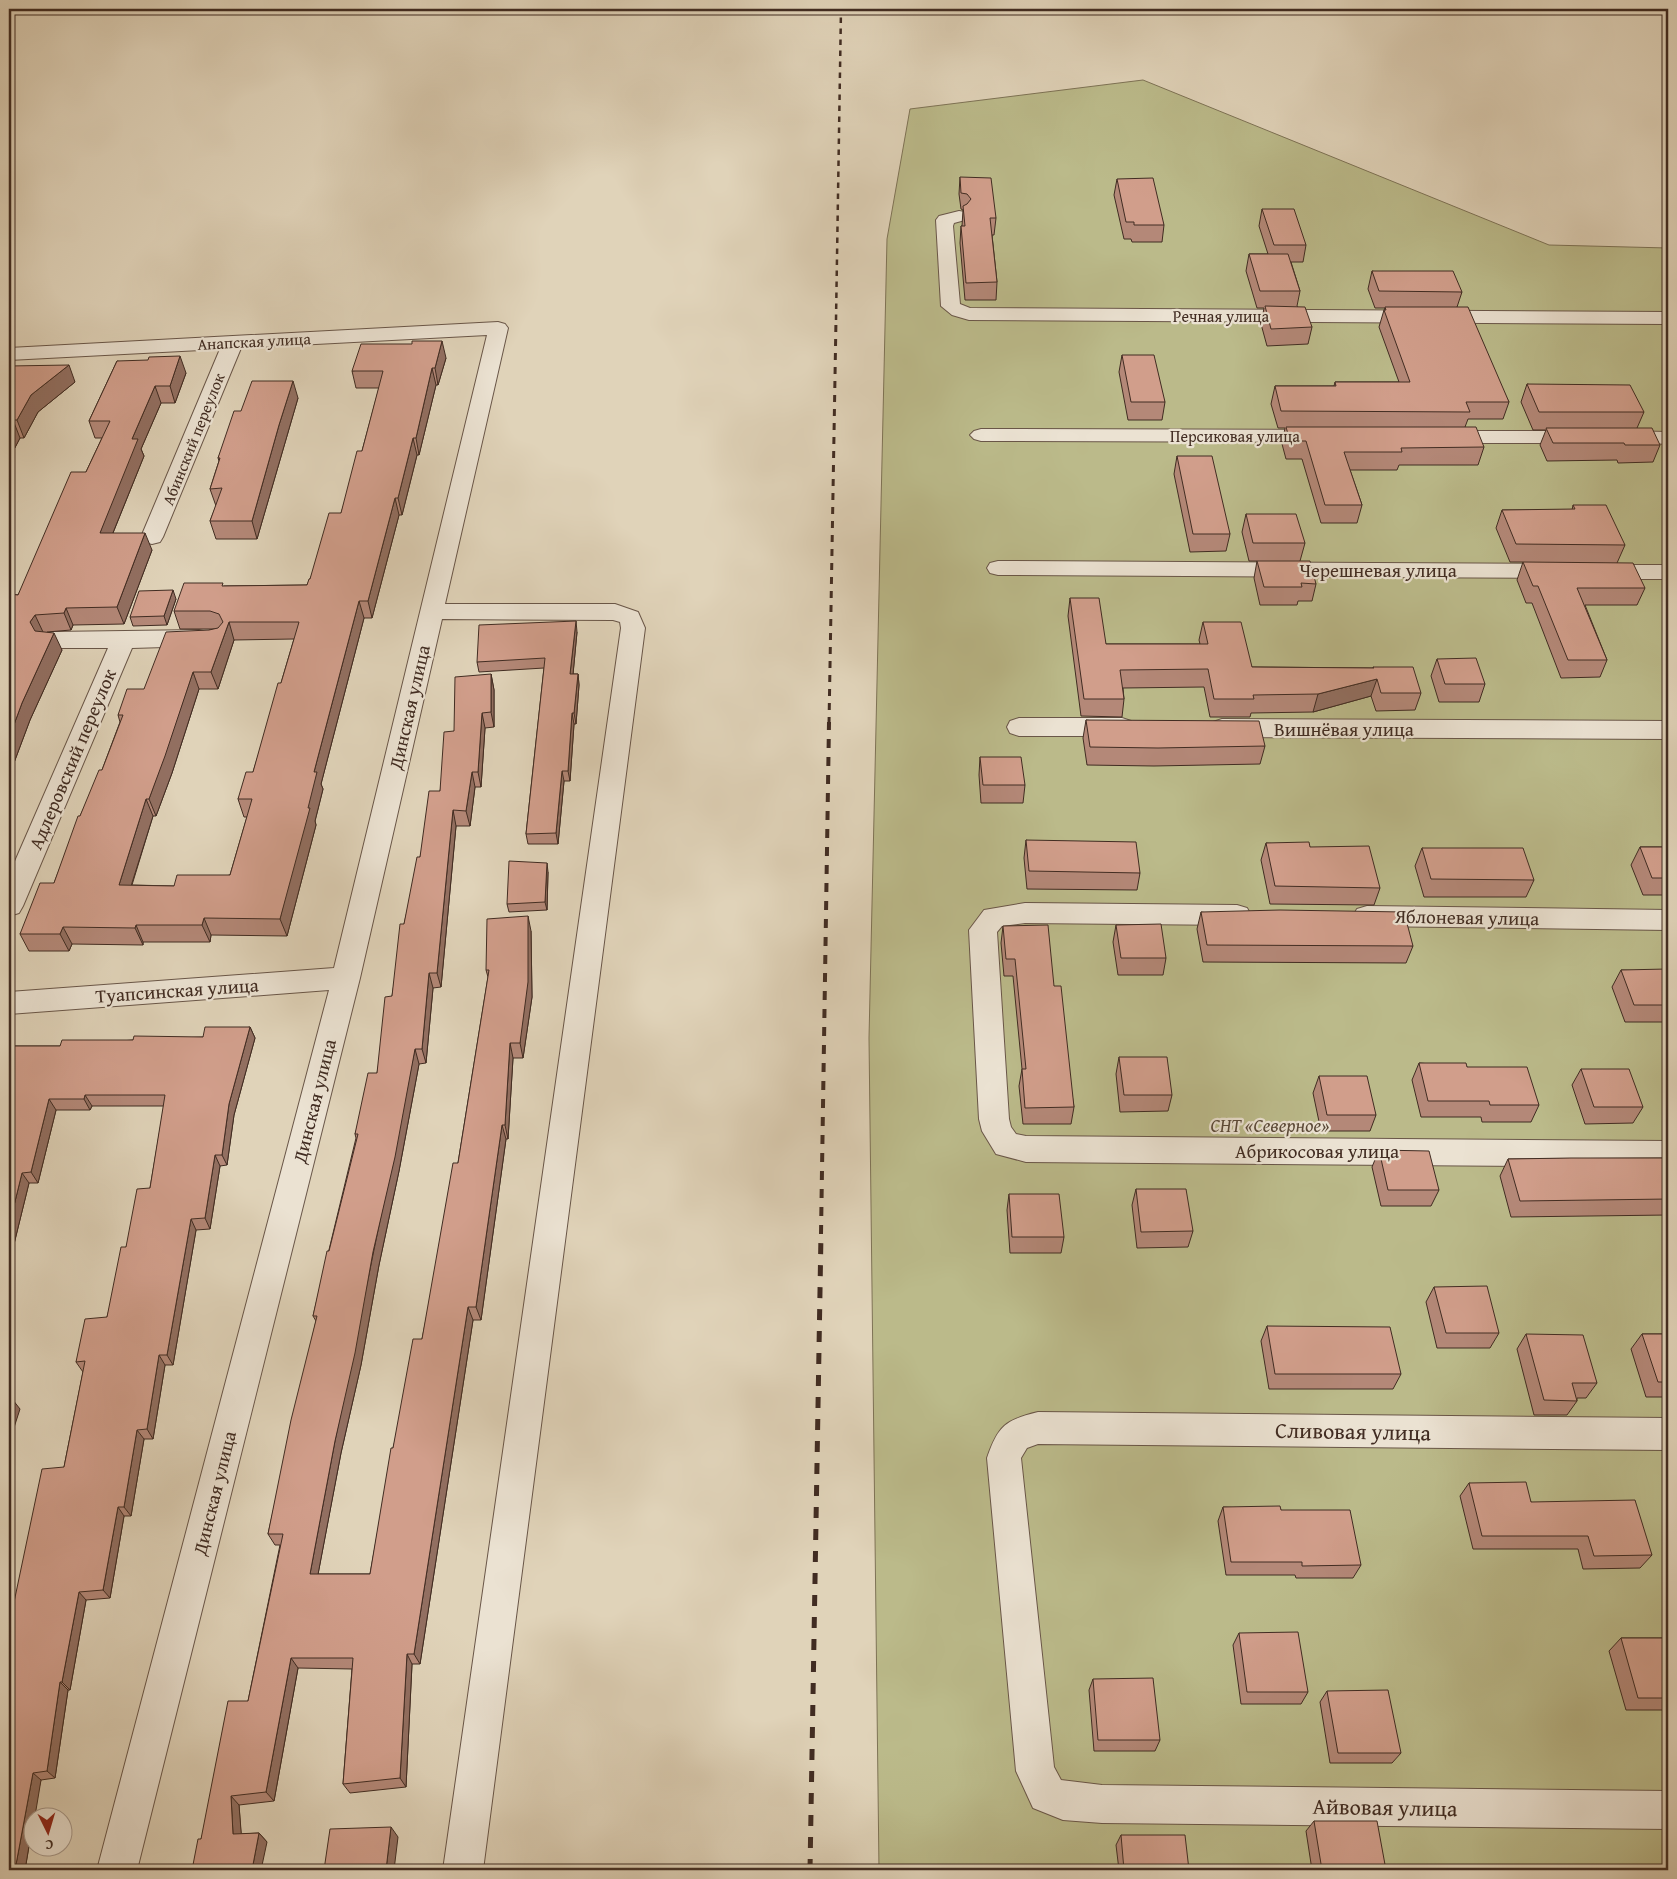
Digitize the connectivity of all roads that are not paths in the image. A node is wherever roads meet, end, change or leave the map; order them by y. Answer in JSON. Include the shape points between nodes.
{"nodes":[{"id":1,"x":959,"y":216,"type":"dead end"},
{"id":2,"x":1668,"y":318,"type":"edge"},
{"id":3,"x":498,"y":328,"type":"joint"},
{"id":4,"x":233,"y":342,"type":"junction"},
{"id":5,"x":9,"y":354,"type":"edge"},
{"id":6,"x":981,"y":435,"type":"dead end"},
{"id":7,"x":1340,"y":436,"type":"edge"},
{"id":8,"x":1419,"y":437,"type":"edge"},
{"id":9,"x":1668,"y":438,"type":"edge"},
{"id":10,"x":152,"y":537,"type":"dead end"},
{"id":11,"x":998,"y":568,"type":"dead end"},
{"id":12,"x":1668,"y":572,"type":"edge"},
{"id":13,"x":432,"y":611,"type":"junction"},
{"id":14,"x":215,"y":638,"type":"edge"},
{"id":15,"x":51,"y":640,"type":"edge"},
{"id":16,"x":123,"y":640,"type":"junction"},
{"id":17,"x":1019,"y":727,"type":"dead end"},
{"id":18,"x":1149,"y":728,"type":"edge"},
{"id":19,"x":1199,"y":728,"type":"edge"},
{"id":20,"x":1668,"y":730,"type":"edge"},
{"id":21,"x":9,"y":906,"type":"edge"},
{"id":22,"x":1262,"y":915,"type":"edge"},
{"id":23,"x":1342,"y":916,"type":"edge"},
{"id":24,"x":1668,"y":920,"type":"edge"},
{"id":25,"x":346,"y":978,"type":"junction"},
{"id":26,"x":9,"y":1003,"type":"edge"},
{"id":27,"x":1668,"y":1154,"type":"edge"},
{"id":28,"x":1668,"y":1434,"type":"edge"},
{"id":29,"x":1102,"y":1804,"type":"joint"},
{"id":30,"x":1668,"y":1810,"type":"edge"},
{"id":31,"x":117,"y":1870,"type":"edge"},
{"id":32,"x":463,"y":1870,"type":"edge"}],
"edges":[{"from":1,"to":2,"type":"street","name":"Речная улица","via":[[945,220],[944,226],[951,306],[959,312],[983,315]]},
{"from":3,"to":4,"type":"street","name":"Анапская улица"},
{"from":3,"to":13,"type":"street","name":"Динская улица"},
{"from":4,"to":5,"type":"street","name":"Анапская улица"},
{"from":4,"to":10,"type":"street","name":"Абинский переулок"},
{"from":6,"to":7,"type":"street","name":"Персиковая улица"},
{"from":8,"to":9,"type":"street"},
{"from":11,"to":12,"type":"street","name":"Черешневая улица"},
{"from":13,"to":25,"type":"street","name":"Динская улица"},
{"from":13,"to":32,"type":"street","via":[[614,612],[630,617],[634,628]]},
{"from":14,"to":16,"type":"street","name":"Адлеровский переулок"},
{"from":15,"to":16,"type":"street","name":"Адлеровский переулок"},
{"from":16,"to":21,"type":"street","name":"Адлеровский переулок"},
{"from":17,"to":18,"type":"street"},
{"from":19,"to":20,"type":"street","name":"Вишнёвая улица"},
{"from":22,"to":27,"type":"street","name":"Абрикосовая улица","via":[[1025,913],[994,917],[983,930],[994,1119],[997,1131],[1007,1144],[1026,1149]]},
{"from":23,"to":24,"type":"street","name":"Яблоневая улица"},
{"from":25,"to":26,"type":"street","name":"Туапсинская улица"},
{"from":25,"to":31,"type":"street","name":"Динская улица"},
{"from":28,"to":29,"type":"street","name":"Сливовая улица","via":[[1038,1428],[1018,1432],[1008,1444],[1004,1458],[1035,1771],[1047,1794],[1063,1801]]},
{"from":29,"to":30,"type":"street","name":"Айвовая улица"}]}
